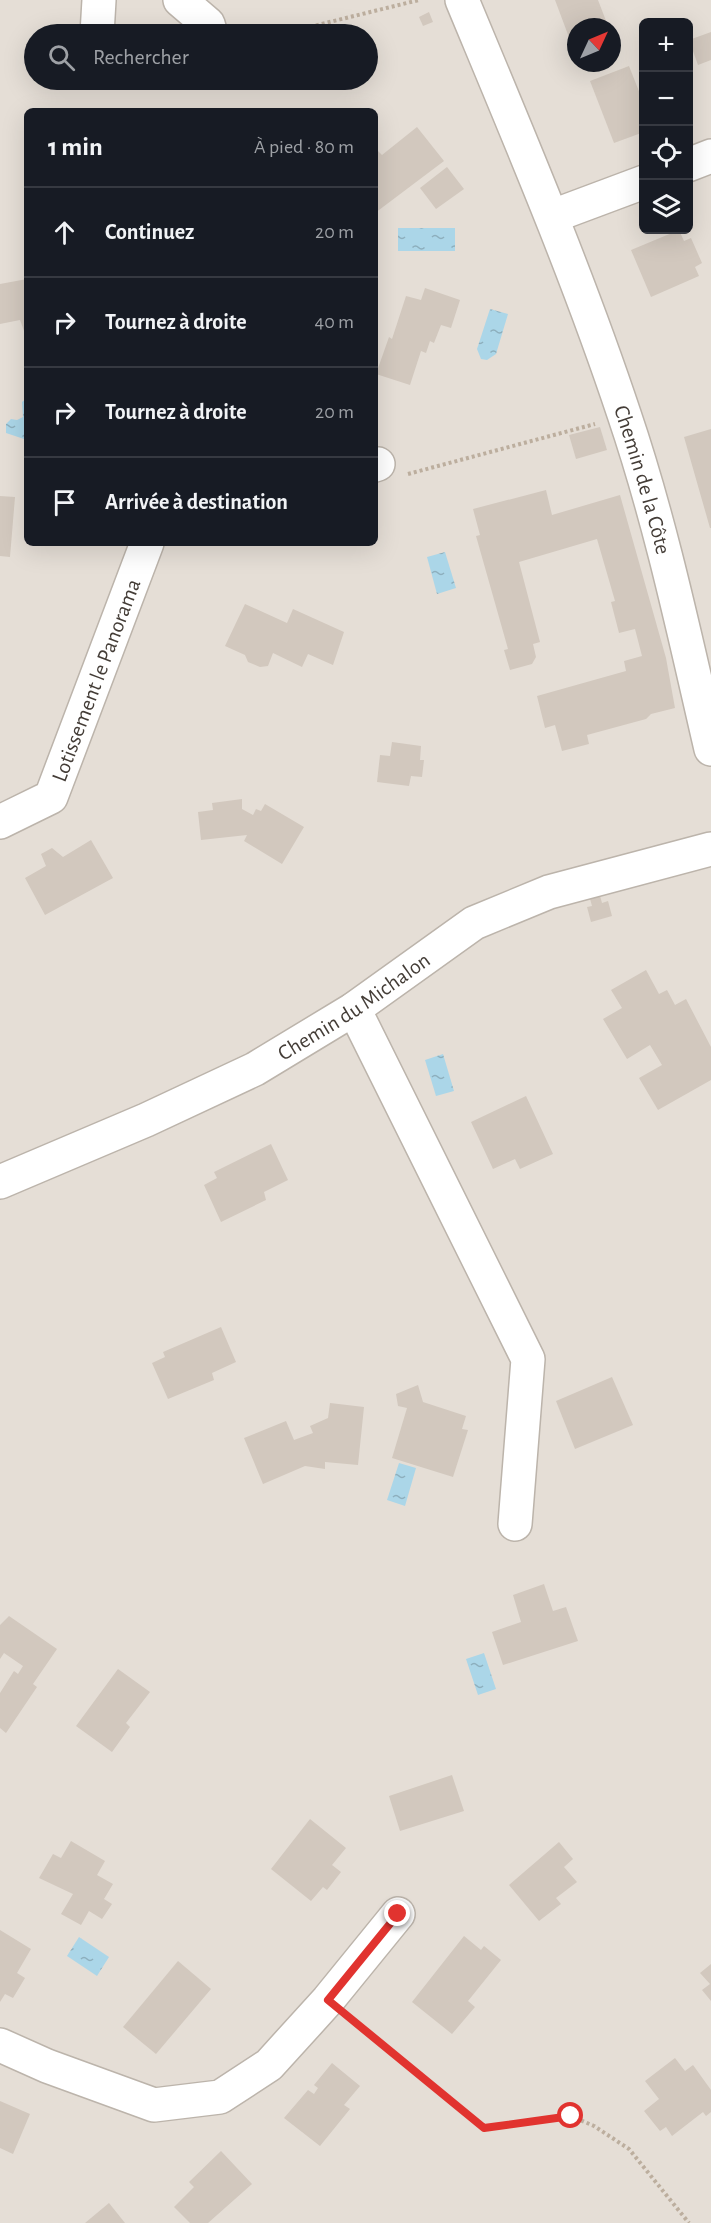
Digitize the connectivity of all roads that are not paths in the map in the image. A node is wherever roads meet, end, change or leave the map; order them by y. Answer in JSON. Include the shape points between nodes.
{"nodes":[{"id":1,"x":99,"y":0,"type":"edge"},
{"id":2,"x":180,"y":0,"type":"edge"},
{"id":3,"x":462,"y":0,"type":"edge"},
{"id":4,"x":98,"y":24,"type":"edge"},
{"id":5,"x":208,"y":24,"type":"edge"},
{"id":6,"x":711,"y":156,"type":"edge"},
{"id":7,"x":693,"y":163,"type":"edge"},
{"id":8,"x":639,"y":184,"type":"edge"},
{"id":9,"x":553,"y":216,"type":"junction"},
{"id":10,"x":146,"y":546,"type":"edge"},
{"id":11,"x":711,"y":749,"type":"edge"},
{"id":12,"x":0,"y":822,"type":"edge"},
{"id":13,"x":711,"y":849,"type":"edge"},
{"id":14,"x":354,"y":1009,"type":"junction"},
{"id":15,"x":0,"y":1182,"type":"edge"},
{"id":16,"x":515,"y":1524,"type":"dead end"},
{"id":17,"x":398,"y":1914,"type":"dead end"},
{"id":18,"x":0,"y":2045,"type":"edge"}],
"edges":[{"from":1,"to":4,"type":"street"},
{"from":2,"to":5,"type":"street"},
{"from":3,"to":9,"type":"street","name":"Chemin de la Côte"},
{"from":6,"to":7,"type":"street"},
{"from":8,"to":9,"type":"street"},
{"from":9,"to":11,"type":"street","name":"Chemin de la Côte","via":[[625,416],[672,581]]},
{"from":10,"to":12,"type":"street","name":"Lotissement le Panorama","via":[[51,797]]},
{"from":13,"to":14,"type":"street","name":"Chemin du Michalon","via":[[549,892],[474,922]]},
{"from":14,"to":15,"type":"street","name":"Chemin du Michalon","via":[[255,1069]]},
{"from":14,"to":16,"type":"street","via":[[528,1359]]},
{"from":17,"to":18,"type":"street","via":[[269,2066],[220,2097],[154,2105]]}]}
